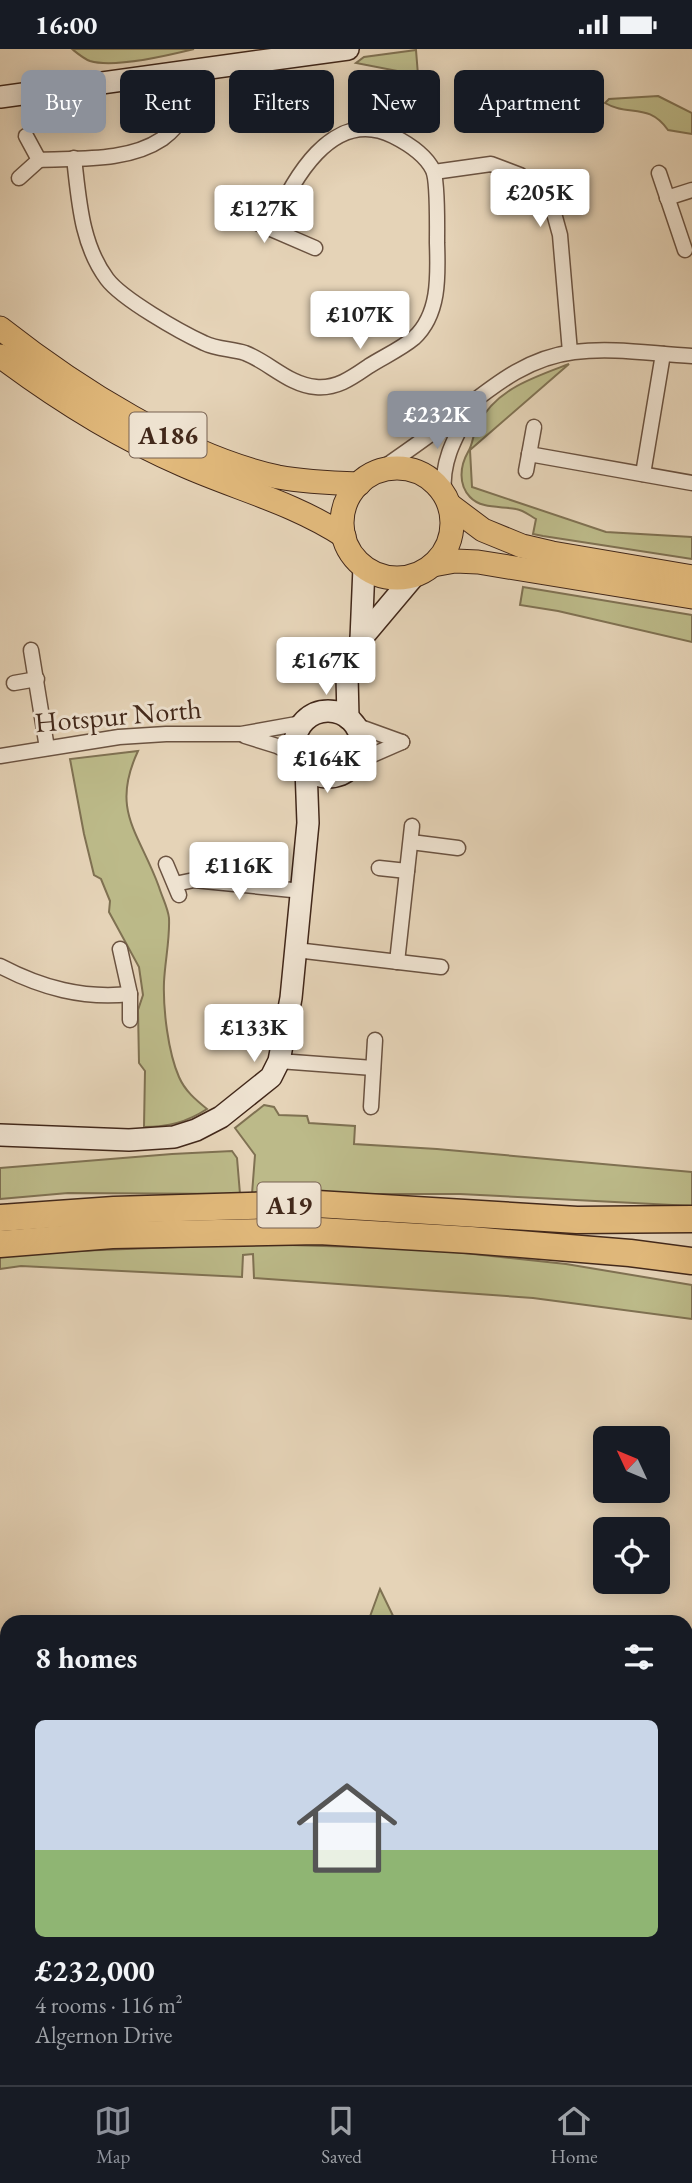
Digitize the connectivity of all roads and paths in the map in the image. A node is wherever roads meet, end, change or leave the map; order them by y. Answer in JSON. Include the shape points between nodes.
{"nodes":[{"id":1,"x":348,"y":49,"type":"edge"},
{"id":2,"x":0,"y":97,"type":"edge"},
{"id":3,"x":169,"y":133,"type":"edge"},
{"id":4,"x":26,"y":137,"type":"dead end"},
{"id":5,"x":75,"y":158,"type":"junction"},
{"id":6,"x":39,"y":159,"type":"junction"},
{"id":7,"x":434,"y":172,"type":"junction"},
{"id":8,"x":659,"y":173,"type":"dead end"},
{"id":9,"x":19,"y":179,"type":"dead end"},
{"id":10,"x":692,"y":190,"type":"edge"},
{"id":11,"x":667,"y":198,"type":"junction"},
{"id":12,"x":227,"y":210,"type":"dead end"},
{"id":13,"x":271,"y":229,"type":"junction"},
{"id":14,"x":315,"y":248,"type":"dead end"},
{"id":15,"x":685,"y":250,"type":"dead end"},
{"id":16,"x":0,"y":328,"type":"edge"},
{"id":17,"x":570,"y":352,"type":"junction"},
{"id":18,"x":663,"y":354,"type":"junction"},
{"id":19,"x":0,"y":356,"type":"edge"},
{"id":20,"x":692,"y":356,"type":"edge"},
{"id":21,"x":475,"y":400,"type":"junction"},
{"id":22,"x":534,"y":427,"type":"dead end"},
{"id":23,"x":529,"y":454,"type":"junction"},
{"id":24,"x":526,"y":471,"type":"dead end"},
{"id":25,"x":643,"y":474,"type":"junction"},
{"id":26,"x":368,"y":478,"type":"junction"},
{"id":27,"x":692,"y":483,"type":"edge"},
{"id":28,"x":447,"y":500,"type":"junction"},
{"id":29,"x":344,"y":536,"type":"junction"},
{"id":30,"x":364,"y":567,"type":"junction"},
{"id":31,"x":424,"y":570,"type":"junction"},
{"id":32,"x":692,"y":577,"type":"edge"},
{"id":33,"x":692,"y":597,"type":"edge"},
{"id":34,"x":361,"y":639,"type":"junction"},
{"id":35,"x":31,"y":650,"type":"dead end"},
{"id":36,"x":347,"y":676,"type":"junction"},
{"id":37,"x":37,"y":679,"type":"junction"},
{"id":38,"x":14,"y":683,"type":"dead end"},
{"id":39,"x":307,"y":719,"type":"junction"},
{"id":40,"x":352,"y":722,"type":"junction"},
{"id":41,"x":241,"y":734,"type":"junction"},
{"id":42,"x":47,"y":748,"type":"junction"},
{"id":43,"x":0,"y":756,"type":"edge"},
{"id":44,"x":301,"y":762,"type":"junction"},
{"id":45,"x":354,"y":763,"type":"junction"},
{"id":46,"x":335,"y":776,"type":"junction"},
{"id":47,"x":308,"y":823,"type":"junction"},
{"id":48,"x":412,"y":826,"type":"dead end"},
{"id":49,"x":411,"y":842,"type":"junction"},
{"id":50,"x":457,"y":848,"type":"dead end"},
{"id":51,"x":166,"y":864,"type":"dead end"},
{"id":52,"x":379,"y":868,"type":"dead end"},
{"id":53,"x":407,"y":871,"type":"junction"},
{"id":54,"x":302,"y":891,"type":"junction"},
{"id":55,"x":120,"y":949,"type":"dead end"},
{"id":56,"x":296,"y":950,"type":"junction"},
{"id":57,"x":397,"y":962,"type":"junction"},
{"id":58,"x":0,"y":966,"type":"edge"},
{"id":59,"x":441,"y":967,"type":"dead end"},
{"id":60,"x":130,"y":995,"type":"junction"},
{"id":61,"x":130,"y":1020,"type":"dead end"},
{"id":62,"x":375,"y":1039,"type":"dead end"},
{"id":63,"x":279,"y":1062,"type":"junction"},
{"id":64,"x":373,"y":1068,"type":"junction"},
{"id":65,"x":371,"y":1107,"type":"dead end"},
{"id":66,"x":0,"y":1135,"type":"edge"},
{"id":67,"x":0,"y":1218,"type":"edge"},
{"id":68,"x":692,"y":1219,"type":"edge"},
{"id":69,"x":577,"y":1220,"type":"junction"},
{"id":70,"x":692,"y":1236,"type":"edge"},
{"id":71,"x":471,"y":1240,"type":"junction"},
{"id":72,"x":0,"y":1244,"type":"edge"},
{"id":73,"x":692,"y":1261,"type":"edge"},
{"id":74,"x":692,"y":1278,"type":"edge"}],
"edges":[{"from":1,"to":2,"type":"street"},
{"from":3,"to":5,"type":"street","via":[[148,147]]},
{"from":4,"to":6,"type":"street"},
{"from":5,"to":6,"type":"street"},
{"from":5,"to":7,"type":"street","via":[[82,224],[94,259],[109,281],[132,302],[205,343],[247,354],[285,377],[316,387],[342,384],[414,337],[429,317],[439,283]]},
{"from":6,"to":9,"type":"street"},
{"from":7,"to":13,"type":"street","via":[[422,154],[377,128],[361,128],[319,149],[292,184]]},
{"from":7,"to":17,"type":"street","via":[[491,164],[520,175],[552,206],[561,235]]},
{"from":8,"to":11,"type":"street"},
{"from":10,"to":11,"type":"street"},
{"from":11,"to":15,"type":"street"},
{"from":12,"to":13,"type":"street"},
{"from":13,"to":14,"type":"street"},
{"from":16,"to":26,"type":"main road","number":"A186","via":[[99,396],[208,454],[276,477],[321,483]]},
{"from":17,"to":18,"type":"street","via":[[616,349]]},
{"from":17,"to":21,"type":"street","via":[[526,365]]},
{"from":18,"to":20,"type":"street"},
{"from":18,"to":25,"type":"street"},
{"from":19,"to":29,"type":"main road","number":"A186","via":[[67,402],[151,450],[299,509]]},
{"from":21,"to":26,"type":"street"},
{"from":21,"to":28,"type":"street","via":[[445,460]]},
{"from":22,"to":23,"type":"street"},
{"from":23,"to":24,"type":"street"},
{"from":23,"to":25,"type":"street"},
{"from":25,"to":27,"type":"street"},
{"from":26,"to":28,"type":"main road","number":"A186","via":[[387,469],[409,470],[430,480]]},
{"from":26,"to":29,"type":"main road","via":[[349,497]]},
{"from":28,"to":31,"type":"main road","via":[[450,538],[442,556]]},
{"from":28,"to":32,"type":"main road","number":"A186","via":[[476,526],[512,543]]},
{"from":29,"to":30,"type":"main road","number":"A186","via":[[351,554]]},
{"from":30,"to":31,"type":"main road","via":[[391,578]]},
{"from":30,"to":34,"type":"street"},
{"from":31,"to":33,"type":"main road","via":[[455,561],[478,562]]},
{"from":31,"to":34,"type":"street"},
{"from":34,"to":36,"type":"street"},
{"from":35,"to":37,"type":"street"},
{"from":36,"to":39,"type":"street"},
{"from":36,"to":40,"type":"street"},
{"from":37,"to":38,"type":"street"},
{"from":37,"to":42,"type":"street"},
{"from":39,"to":40,"type":"street","via":[[333,711]]},
{"from":39,"to":41,"type":"street","name":"Hotspur North"},
{"from":39,"to":44,"type":"street","via":[[296,736]]},
{"from":40,"to":45,"type":"street","via":[[361,747]]},
{"from":40,"to":45,"type":"street","via":[[402,742]]},
{"from":41,"to":42,"type":"street","name":"Hotspur North","via":[[142,735]]},
{"from":41,"to":44,"type":"street","name":"Hotspur North"},
{"from":42,"to":43,"type":"street","name":"Hotspur North"},
{"from":44,"to":46,"type":"street","via":[[320,776]]},
{"from":44,"to":47,"type":"street"},
{"from":45,"to":46,"type":"street"},
{"from":46,"to":47,"type":"street"},
{"from":47,"to":54,"type":"street"},
{"from":48,"to":49,"type":"street"},
{"from":49,"to":50,"type":"street"},
{"from":49,"to":53,"type":"street"},
{"from":51,"to":54,"type":"street","via":[[177,890],[194,880]]},
{"from":52,"to":53,"type":"street"},
{"from":53,"to":57,"type":"street"},
{"from":54,"to":56,"type":"street"},
{"from":55,"to":60,"type":"street"},
{"from":56,"to":57,"type":"street"},
{"from":56,"to":63,"type":"street"},
{"from":57,"to":59,"type":"street"},
{"from":58,"to":60,"type":"street","via":[[63,991]]},
{"from":60,"to":61,"type":"street"},
{"from":62,"to":64,"type":"street"},
{"from":63,"to":64,"type":"street"},
{"from":63,"to":66,"type":"street","via":[[271,1077],[239,1104],[184,1135],[129,1140]]},
{"from":64,"to":65,"type":"street"},
{"from":67,"to":69,"type":"highway","number":"A19","via":[[317,1204]]},
{"from":68,"to":69,"type":"highway"},
{"from":69,"to":70,"type":"highway","number":"A19"},
{"from":71,"to":72,"type":"highway","number":"A19","via":[[319,1231],[112,1235]]},
{"from":71,"to":73,"type":"highway","number":"A19"},
{"from":71,"to":74,"type":"highway"}]}
